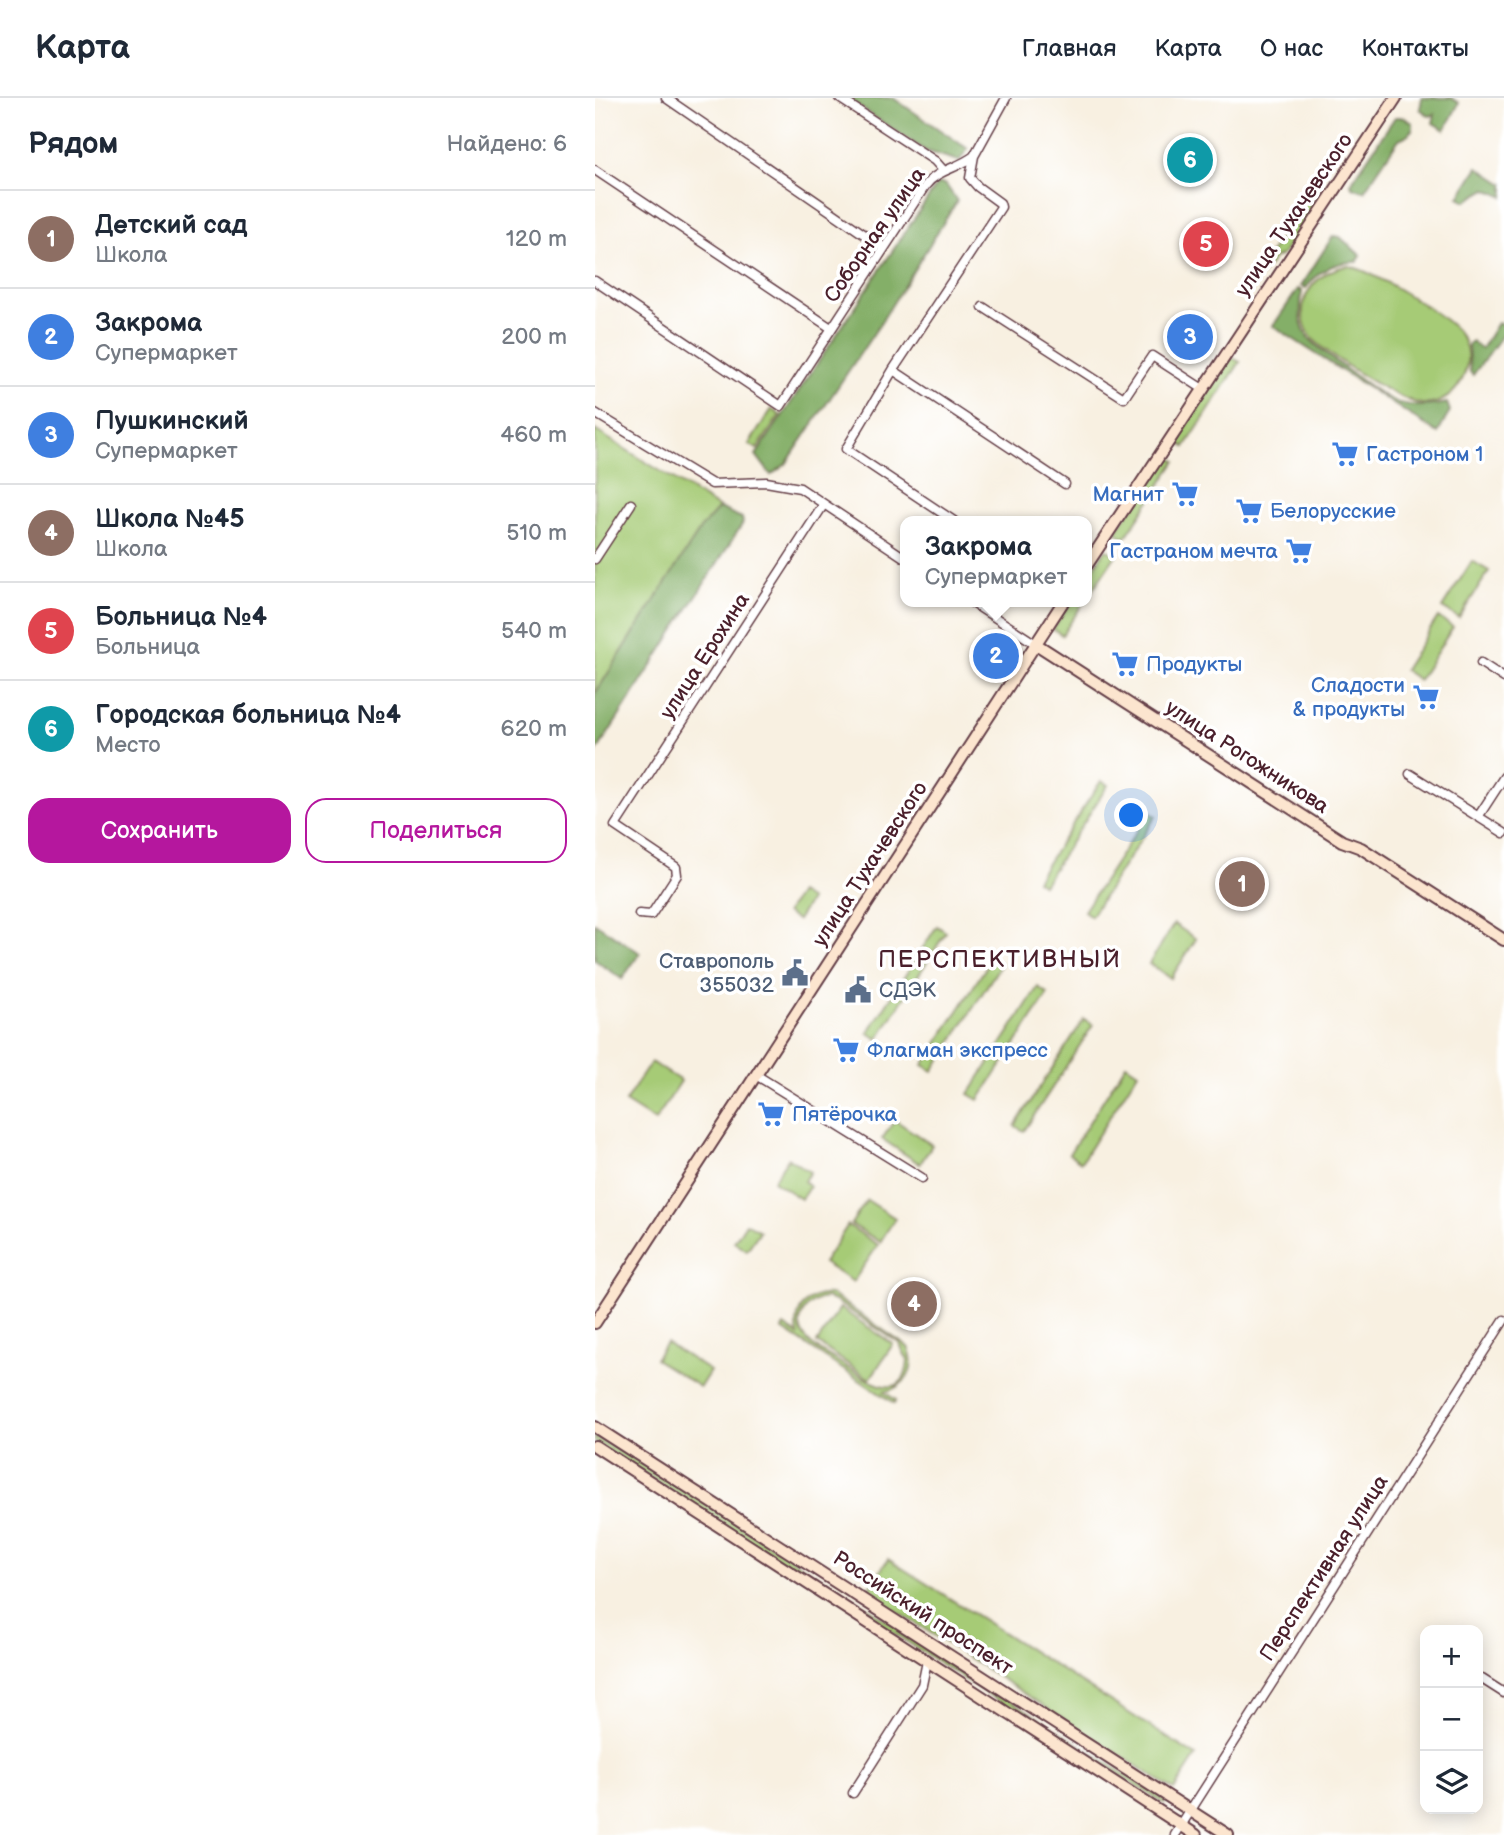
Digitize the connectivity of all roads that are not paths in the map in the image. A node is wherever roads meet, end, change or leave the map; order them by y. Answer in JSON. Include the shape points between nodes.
{"nodes":[{"id":1,"x":666,"y":98,"type":"edge"},
{"id":2,"x":839,"y":98,"type":"edge"},
{"id":3,"x":1006,"y":98,"type":"edge"},
{"id":4,"x":1396,"y":98,"type":"edge"},
{"id":5,"x":974,"y":156,"type":"junction"},
{"id":6,"x":595,"y":170,"type":"edge"},
{"id":7,"x":943,"y":170,"type":"junction"},
{"id":8,"x":884,"y":248,"type":"junction"},
{"id":9,"x":595,"y":281,"type":"edge"},
{"id":10,"x":983,"y":307,"type":"dead end"},
{"id":11,"x":831,"y":328,"type":"junction"},
{"id":12,"x":893,"y":370,"type":"junction"},
{"id":13,"x":1203,"y":389,"type":"junction"},
{"id":14,"x":595,"y":413,"type":"edge"},
{"id":15,"x":1065,"y":484,"type":"dead end"},
{"id":16,"x":631,"y":504,"type":"dead end"},
{"id":17,"x":824,"y":504,"type":"junction"},
{"id":18,"x":946,"y":516,"type":"edge"},
{"id":19,"x":900,"y":555,"type":"edge"},
{"id":20,"x":1092,"y":557,"type":"edge"},
{"id":21,"x":595,"y":559,"type":"edge"},
{"id":22,"x":979,"y":607,"type":"edge"},
{"id":23,"x":1060,"y":607,"type":"edge"},
{"id":24,"x":1036,"y":644,"type":"junction"},
{"id":25,"x":1481,"y":663,"type":"dead end"},
{"id":26,"x":1504,"y":678,"type":"edge"},
{"id":27,"x":1410,"y":774,"type":"dead end"},
{"id":28,"x":1504,"y":777,"type":"edge"},
{"id":29,"x":1478,"y":817,"type":"junction"},
{"id":30,"x":1504,"y":833,"type":"edge"},
{"id":31,"x":639,"y":914,"type":"dead end"},
{"id":32,"x":1504,"y":940,"type":"edge"},
{"id":33,"x":756,"y":1074,"type":"junction"},
{"id":34,"x":922,"y":1178,"type":"dead end"},
{"id":35,"x":1504,"y":1320,"type":"edge"},
{"id":36,"x":595,"y":1323,"type":"edge"},
{"id":37,"x":595,"y":1427,"type":"edge"},
{"id":38,"x":595,"y":1446,"type":"edge"},
{"id":39,"x":927,"y":1661,"type":"junction"},
{"id":40,"x":1483,"y":1680,"type":"edge"},
{"id":41,"x":1504,"y":1693,"type":"edge"},
{"id":42,"x":853,"y":1793,"type":"dead end"},
{"id":43,"x":1191,"y":1809,"type":"junction"},
{"id":44,"x":1178,"y":1830,"type":"edge"},
{"id":45,"x":1196,"y":1835,"type":"edge"},
{"id":46,"x":1228,"y":1835,"type":"edge"}],
"edges":[{"from":1,"to":8,"type":"street"},
{"from":2,"to":7,"type":"street"},
{"from":3,"to":5,"type":"street"},
{"from":4,"to":13,"type":"main road","name":"улица Тухачевского"},
{"from":5,"to":7,"type":"street","name":"Соборная улица"},
{"from":5,"to":12,"type":"street","via":[[970,178],[1001,207]]},
{"from":6,"to":11,"type":"street"},
{"from":7,"to":8,"type":"street","name":"Соборная улица","via":[[933,175]]},
{"from":8,"to":11,"type":"street","name":"Соборная улица"},
{"from":9,"to":11,"type":"street","name":"Соборная улица","via":[[781,406]]},
{"from":10,"to":13,"type":"street","via":[[1124,398],[1152,356]]},
{"from":12,"to":15,"type":"street"},
{"from":12,"to":18,"type":"street","via":[[846,449]]},
{"from":13,"to":20,"type":"main road","name":"улица Тухачевского"},
{"from":14,"to":17,"type":"street","via":[[712,484],[765,482],[800,488]]},
{"from":16,"to":21,"type":"street"},
{"from":17,"to":19,"type":"street"},
{"from":17,"to":31,"type":"street","name":"улица Ерохина","via":[[615,826],[676,867],[677,875],[651,915]]},
{"from":22,"to":24,"type":"street","name":"улица Рогожникова"},
{"from":23,"to":24,"type":"main road","name":"улица Тухачевского"},
{"from":24,"to":32,"type":"main road","name":"улица Рогожникова"},
{"from":24,"to":33,"type":"main road","name":"улица Тухачевского"},
{"from":25,"to":26,"type":"street"},
{"from":27,"to":29,"type":"street"},
{"from":28,"to":29,"type":"street"},
{"from":29,"to":30,"type":"street"},
{"from":33,"to":34,"type":"street"},
{"from":33,"to":36,"type":"main road","name":"улица Тухачевского"},
{"from":35,"to":43,"type":"street","name":"Перспективная улица"},
{"from":37,"to":43,"type":"main road","name":"Российский проспект"},
{"from":38,"to":39,"type":"main road","name":"Российский проспект"},
{"from":39,"to":42,"type":"street","via":[[922,1685]]},
{"from":39,"to":44,"type":"main road","name":"Российский проспект"},
{"from":40,"to":41,"type":"street"},
{"from":43,"to":44,"type":"street","name":"Перспективная улица"},
{"from":43,"to":46,"type":"main road","name":"Российский проспект"},
{"from":44,"to":45,"type":"main road","name":"Российский проспект"}]}
